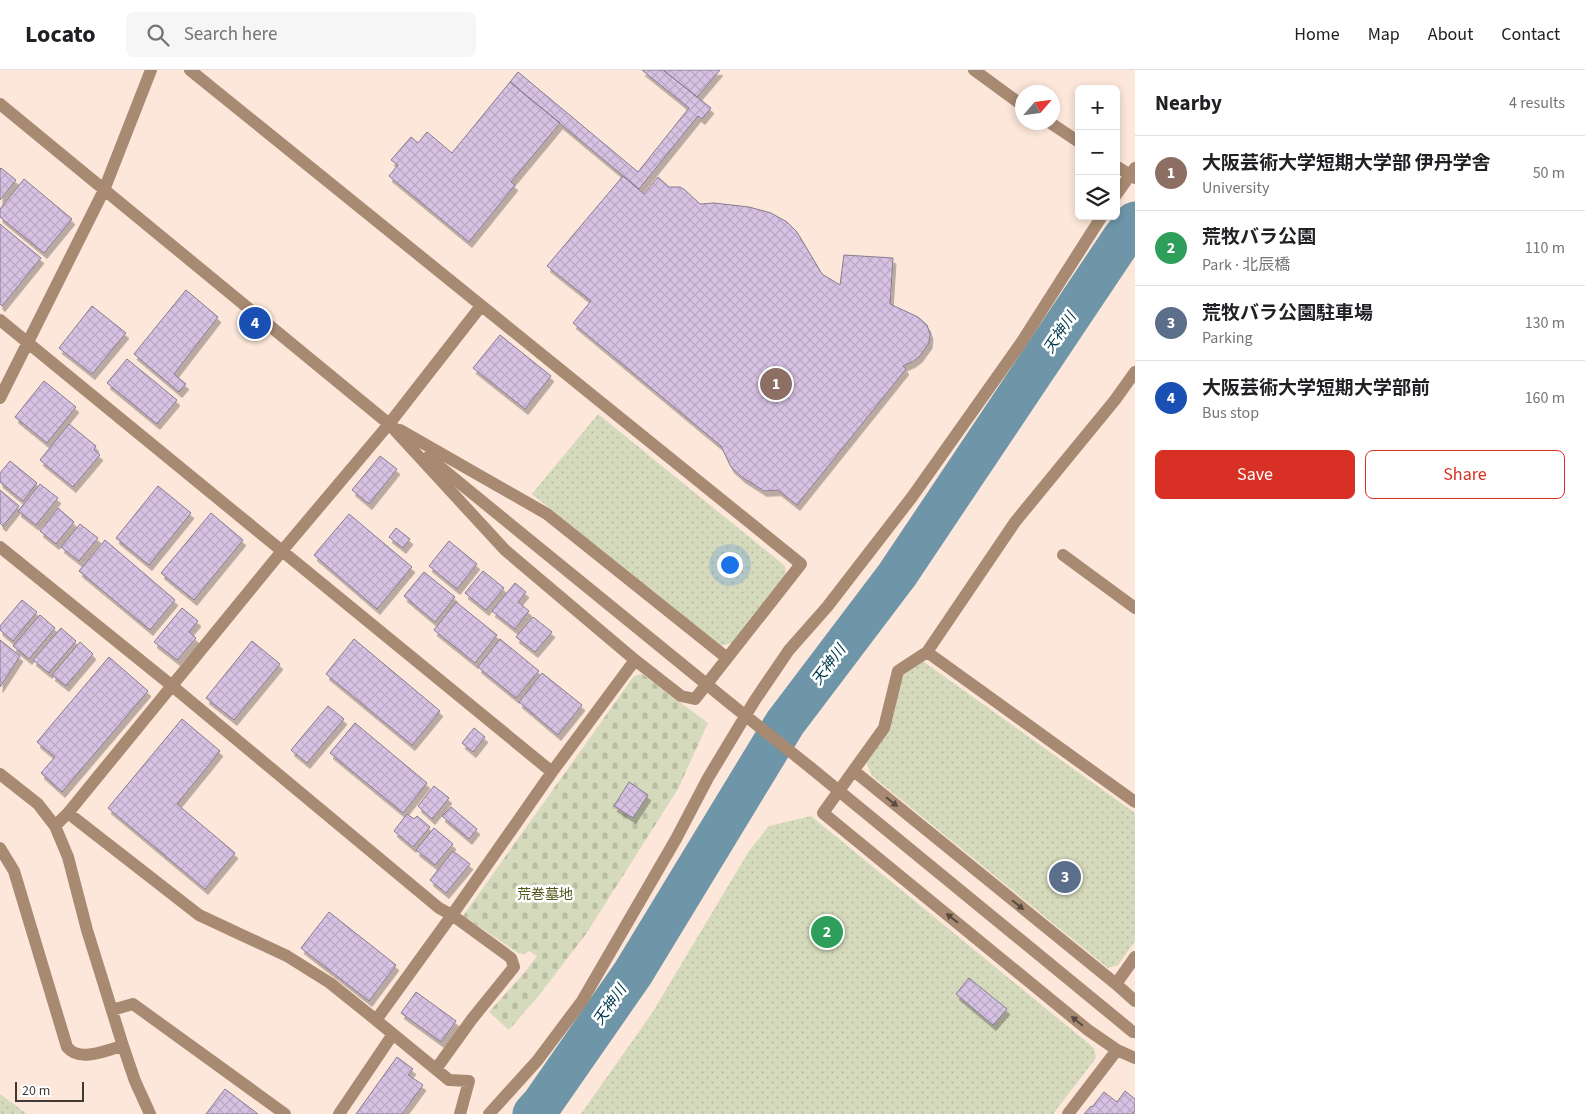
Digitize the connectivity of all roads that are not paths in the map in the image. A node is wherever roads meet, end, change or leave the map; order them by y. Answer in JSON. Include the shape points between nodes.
{"nodes":[{"id":1,"x":151,"y":70,"type":"edge"},
{"id":2,"x":190,"y":70,"type":"edge"},
{"id":3,"x":974,"y":70,"type":"edge"},
{"id":4,"x":1015,"y":100,"type":"edge"},
{"id":5,"x":0,"y":104,"type":"edge"},
{"id":6,"x":1060,"y":129,"type":"edge"},
{"id":7,"x":1075,"y":139,"type":"edge"},
{"id":8,"x":1120,"y":168,"type":"edge"},
{"id":9,"x":1133,"y":174,"type":"edge"},
{"id":10,"x":104,"y":190,"type":"junction"},
{"id":11,"x":1120,"y":190,"type":"edge"},
{"id":12,"x":1099,"y":220,"type":"edge"},
{"id":13,"x":481,"y":306,"type":"junction"},
{"id":14,"x":0,"y":320,"type":"edge"},
{"id":15,"x":27,"y":342,"type":"junction"},
{"id":16,"x":1135,"y":372,"type":"edge"},
{"id":17,"x":0,"y":398,"type":"edge"},
{"id":18,"x":389,"y":424,"type":"junction"},
{"id":19,"x":0,"y":546,"type":"edge"},
{"id":20,"x":282,"y":551,"type":"junction"},
{"id":21,"x":1063,"y":555,"type":"dead end"},
{"id":22,"x":1135,"y":608,"type":"edge"},
{"id":23,"x":927,"y":652,"type":"junction"},
{"id":24,"x":727,"y":658,"type":"junction"},
{"id":25,"x":635,"y":660,"type":"junction"},
{"id":26,"x":171,"y":685,"type":"junction"},
{"id":27,"x":746,"y":716,"type":"junction"},
{"id":28,"x":854,"y":771,"type":"junction"},
{"id":29,"x":552,"y":772,"type":"junction"},
{"id":30,"x":0,"y":774,"type":"edge"},
{"id":31,"x":1135,"y":802,"type":"edge"},
{"id":32,"x":68,"y":813,"type":"junction"},
{"id":33,"x":55,"y":826,"type":"junction"},
{"id":34,"x":0,"y":848,"type":"edge"},
{"id":35,"x":452,"y":915,"type":"junction"},
{"id":36,"x":1135,"y":957,"type":"edge"},
{"id":37,"x":1116,"y":984,"type":"junction"},
{"id":38,"x":1135,"y":1001,"type":"edge"},
{"id":39,"x":112,"y":1010,"type":"junction"},
{"id":40,"x":376,"y":1020,"type":"junction"},
{"id":41,"x":1134,"y":1033,"type":"edge"},
{"id":42,"x":393,"y":1034,"type":"junction"},
{"id":43,"x":123,"y":1046,"type":"junction"},
{"id":44,"x":1117,"y":1050,"type":"junction"},
{"id":45,"x":1135,"y":1058,"type":"edge"},
{"id":46,"x":441,"y":1073,"type":"junction"},
{"id":47,"x":150,"y":1114,"type":"edge"},
{"id":48,"x":285,"y":1114,"type":"edge"},
{"id":49,"x":339,"y":1114,"type":"edge"},
{"id":50,"x":460,"y":1114,"type":"edge"},
{"id":51,"x":489,"y":1114,"type":"edge"},
{"id":52,"x":1068,"y":1114,"type":"edge"}],
"edges":[{"from":1,"to":10,"type":"street"},
{"from":2,"to":13,"type":"street"},
{"from":3,"to":4,"type":"street"},
{"from":5,"to":10,"type":"street"},
{"from":6,"to":7,"type":"street"},
{"from":8,"to":9,"type":"street"},
{"from":9,"to":11,"type":"street"},
{"from":10,"to":15,"type":"street"},
{"from":10,"to":18,"type":"street"},
{"from":12,"to":27,"type":"street","via":[[1021,343],[912,498],[789,650]]},
{"from":13,"to":18,"type":"street"},
{"from":13,"to":24,"type":"street","via":[[801,564]]},
{"from":14,"to":15,"type":"street"},
{"from":15,"to":17,"type":"street"},
{"from":15,"to":20,"type":"street"},
{"from":16,"to":23,"type":"street","via":[[1015,522]]},
{"from":18,"to":20,"type":"street"},
{"from":18,"to":24,"type":"street","via":[[547,514]]},
{"from":18,"to":25,"type":"street","via":[[505,550]]},
{"from":18,"to":27,"type":"street","bridge":true},
{"from":19,"to":26,"type":"street"},
{"from":20,"to":26,"type":"street"},
{"from":20,"to":29,"type":"street"},
{"from":21,"to":22,"type":"street"},
{"from":23,"to":28,"type":"street","via":[[898,671],[884,728]]},
{"from":23,"to":31,"type":"street"},
{"from":24,"to":25,"type":"street","via":[[695,698],[681,696]]},
{"from":25,"to":29,"type":"street"},
{"from":26,"to":32,"type":"street"},
{"from":26,"to":35,"type":"street","via":[[439,908]]},
{"from":27,"to":41,"type":"street","bridge":true},
{"from":27,"to":51,"type":"street","via":[[582,1001],[537,1061]]},
{"from":28,"to":37,"type":"street","one_way":true},
{"from":44,"to":28,"type":"street","one_way":true,"via":[[1088,1030],[823,813]]},
{"from":29,"to":35,"type":"street"},
{"from":30,"to":33,"type":"street","via":[[38,804]]},
{"from":32,"to":33,"type":"street"},
{"from":32,"to":40,"type":"street","via":[[199,915],[287,956],[330,983]]},
{"from":33,"to":39,"type":"street","via":[[68,857]]},
{"from":34,"to":43,"type":"street","via":[[14,871],[67,1047],[72,1053],[82,1056]]},
{"from":35,"to":40,"type":"street"},
{"from":35,"to":46,"type":"street","via":[[512,958],[514,968],[472,1019]]},
{"from":36,"to":37,"type":"street"},
{"from":37,"to":38,"type":"street"},
{"from":39,"to":43,"type":"street"},
{"from":39,"to":48,"type":"street","via":[[133,1004]]},
{"from":40,"to":42,"type":"street"},
{"from":42,"to":46,"type":"street"},
{"from":42,"to":49,"type":"street"},
{"from":43,"to":47,"type":"street"},
{"from":44,"to":45,"type":"street"},
{"from":44,"to":52,"type":"street"},
{"from":46,"to":50,"type":"street","via":[[449,1080],[469,1081]]}]}
